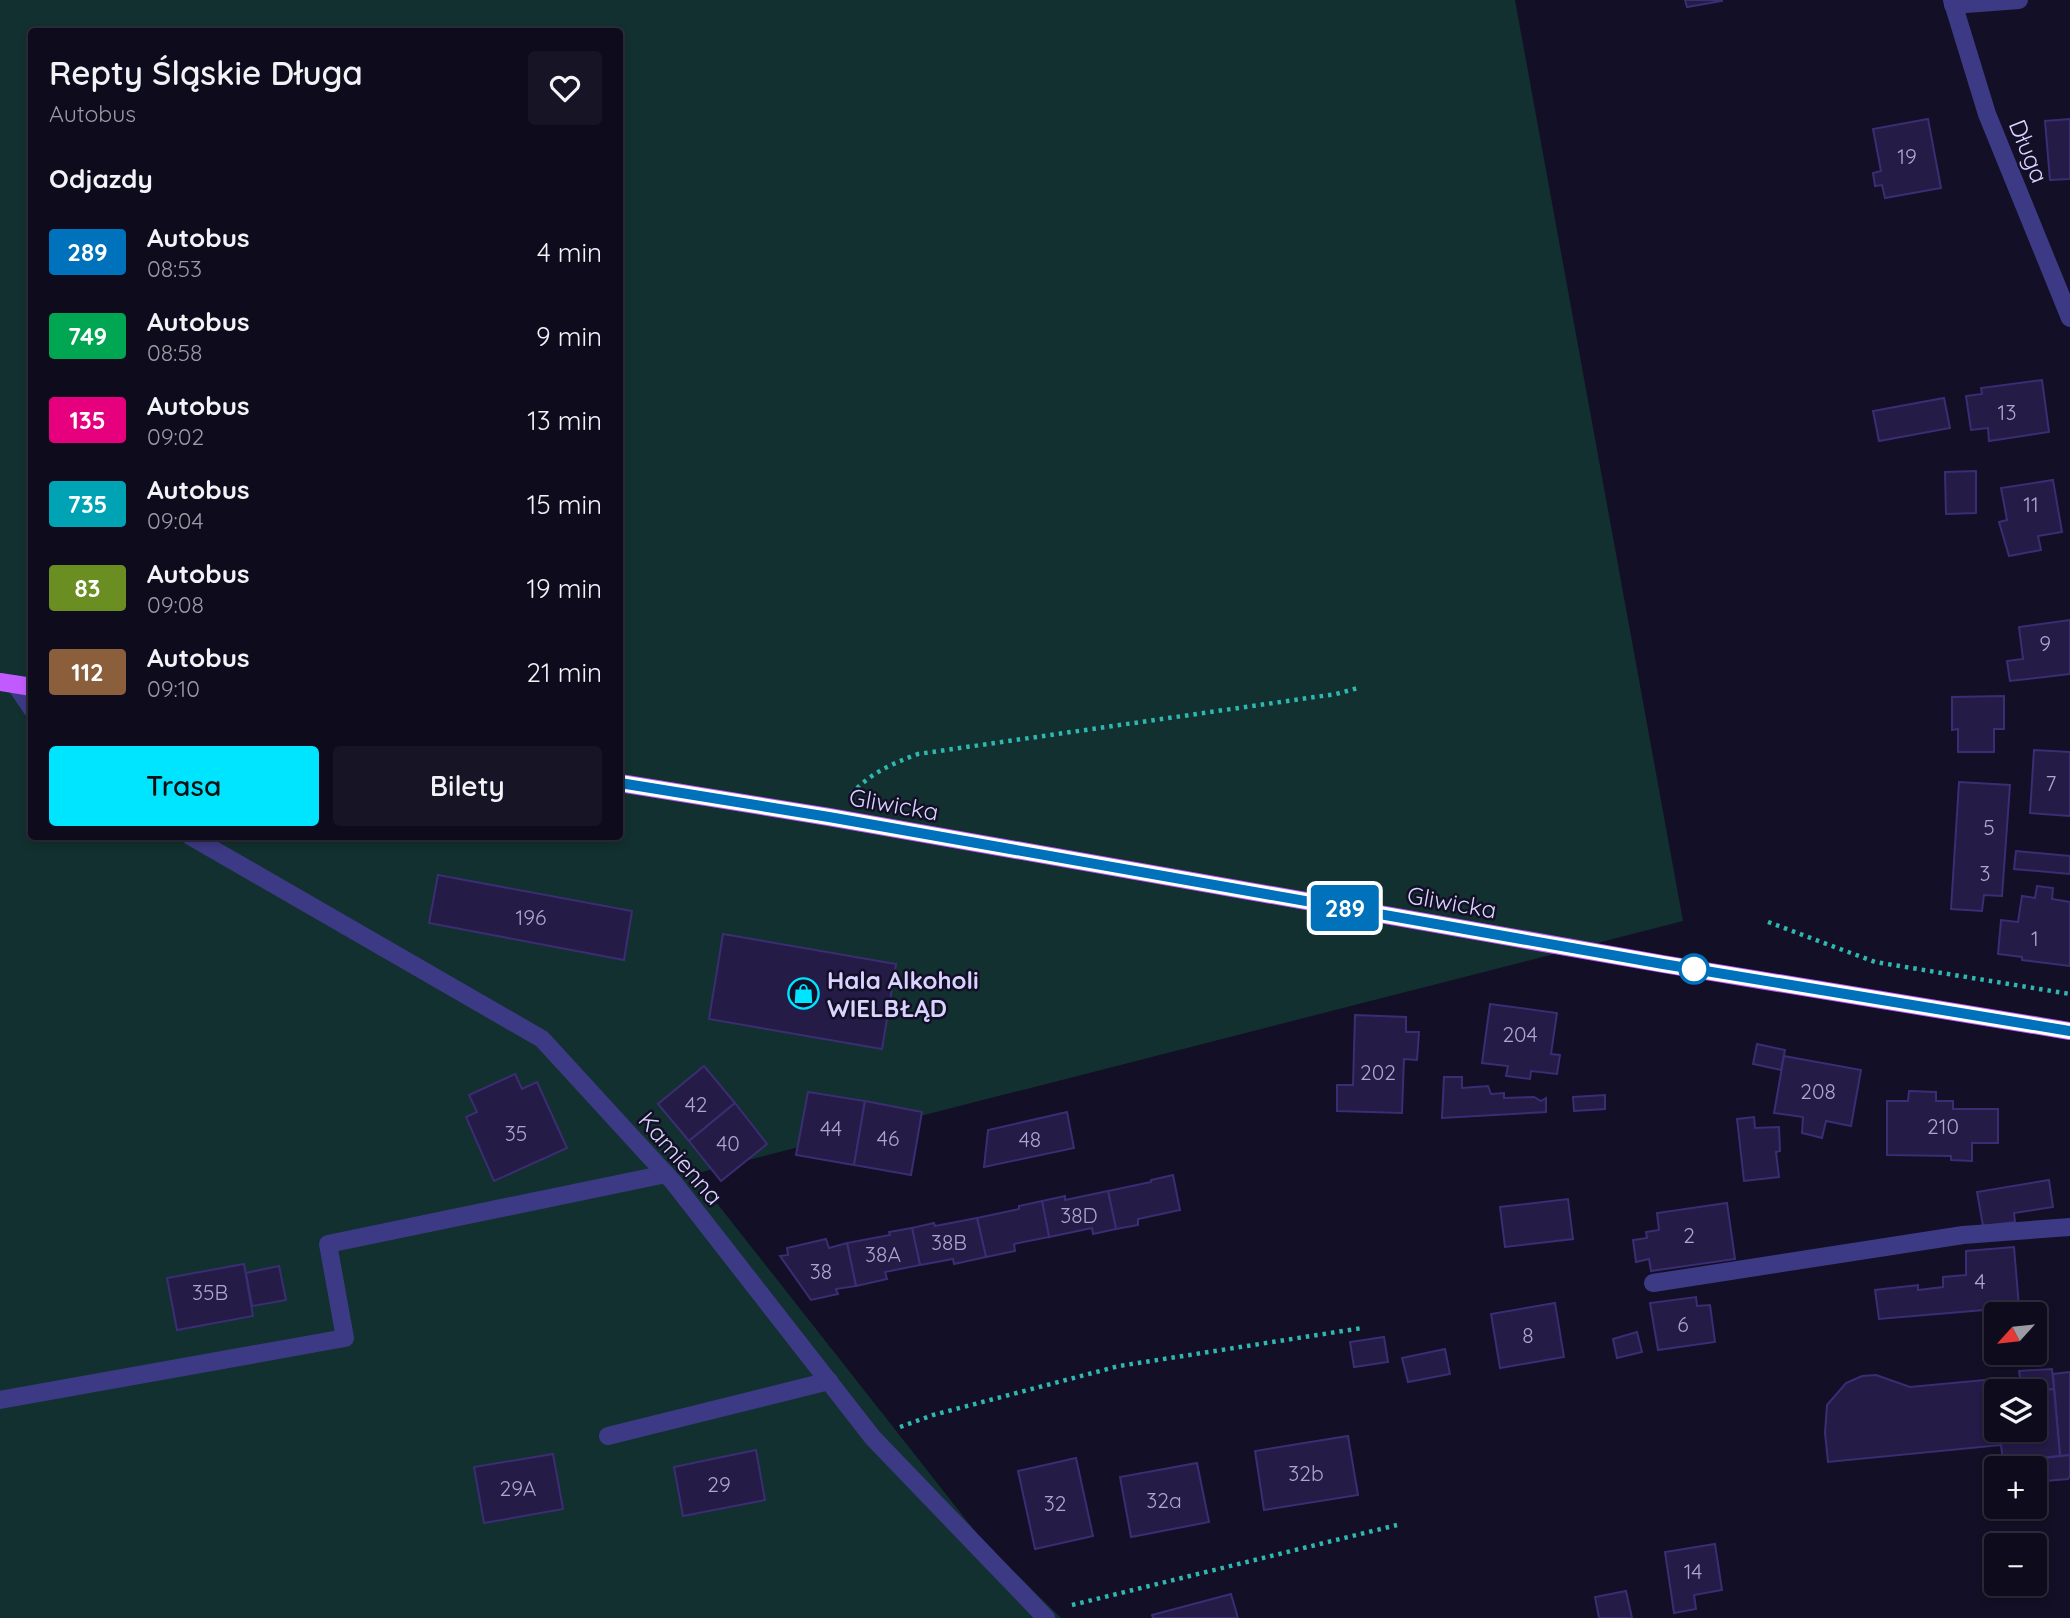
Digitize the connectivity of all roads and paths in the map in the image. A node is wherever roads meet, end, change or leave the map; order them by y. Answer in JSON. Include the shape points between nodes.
{"nodes":[{"id":1,"x":2019,"y":0,"type":"edge"},
{"id":2,"x":1952,"y":3,"type":"edge"},
{"id":3,"x":2070,"y":318,"type":"edge"},
{"id":4,"x":16,"y":684,"type":"edge"},
{"id":5,"x":1358,"y":688,"type":"dead end"},
{"id":6,"x":28,"y":703,"type":"edge"},
{"id":7,"x":623,"y":783,"type":"edge"},
{"id":8,"x":829,"y":817,"type":"junction"},
{"id":9,"x":197,"y":840,"type":"edge"},
{"id":10,"x":1768,"y":922,"type":"dead end"},
{"id":11,"x":2070,"y":994,"type":"edge"},
{"id":12,"x":2070,"y":1031,"type":"edge"},
{"id":13,"x":666,"y":1174,"type":"junction"},
{"id":14,"x":2070,"y":1227,"type":"edge"},
{"id":15,"x":1653,"y":1283,"type":"dead end"},
{"id":16,"x":1362,"y":1328,"type":"dead end"},
{"id":17,"x":829,"y":1381,"type":"junction"},
{"id":18,"x":0,"y":1399,"type":"edge"},
{"id":19,"x":608,"y":1436,"type":"dead end"},
{"id":20,"x":873,"y":1438,"type":"junction"},
{"id":21,"x":1397,"y":1525,"type":"dead end"},
{"id":22,"x":1043,"y":1615,"type":"edge"}],
"edges":[{"from":1,"to":2,"type":"street"},
{"from":2,"to":3,"type":"street","name":"Długa","via":[[1987,114]]},
{"from":4,"to":6,"type":"street"},
{"from":5,"to":8,"type":"path","via":[[918,754],[865,779]]},
{"from":7,"to":8,"type":"main road","name":"Gliwicka"},
{"from":8,"to":12,"type":"main road","name":"Gliwicka"},
{"from":9,"to":13,"type":"street","name":"Kamienna","via":[[542,1039]]},
{"from":10,"to":11,"type":"path","via":[[1875,962]]},
{"from":13,"to":17,"type":"street","name":"Kamienna"},
{"from":13,"to":18,"type":"street","via":[[328,1244],[345,1338]]},
{"from":14,"to":15,"type":"street","via":[[1964,1235]]},
{"from":16,"to":20,"type":"path","via":[[1119,1366],[933,1415]]},
{"from":17,"to":19,"type":"street"},
{"from":17,"to":20,"type":"street","name":"Kamienna"},
{"from":20,"to":22,"type":"street","name":"Kamienna"},
{"from":21,"to":22,"type":"path"}]}
